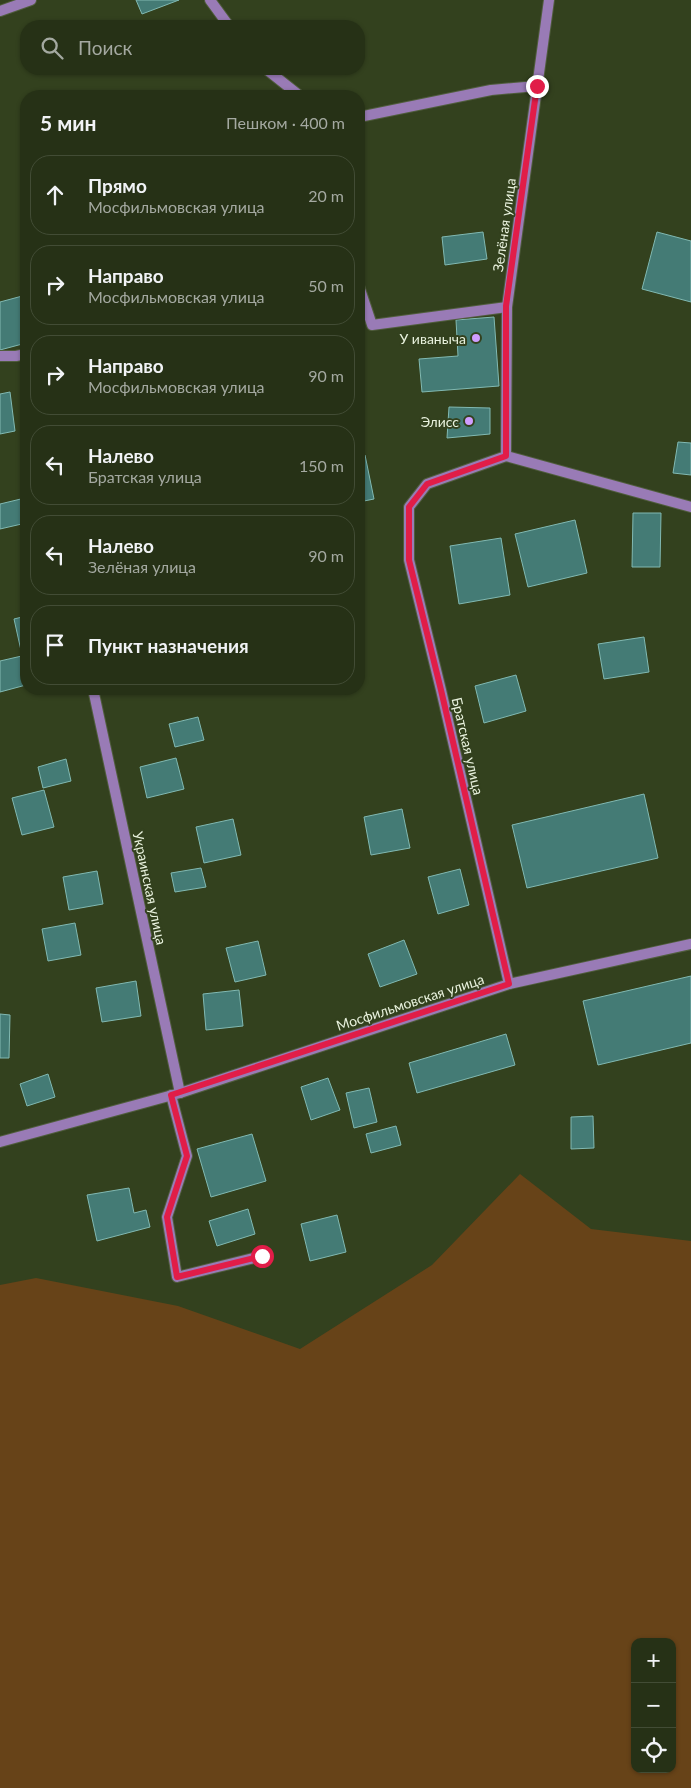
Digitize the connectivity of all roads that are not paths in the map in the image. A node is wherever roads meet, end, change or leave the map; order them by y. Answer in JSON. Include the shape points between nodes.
{"nodes":[{"id":1,"x":30,"y":0,"type":"edge"},
{"id":2,"x":210,"y":0,"type":"edge"},
{"id":3,"x":549,"y":0,"type":"edge"},
{"id":4,"x":0,"y":11,"type":"edge"},
{"id":5,"x":225,"y":20,"type":"edge"},
{"id":6,"x":274,"y":75,"type":"edge"},
{"id":7,"x":537,"y":86,"type":"junction"},
{"id":8,"x":292,"y":90,"type":"edge"},
{"id":9,"x":365,"y":116,"type":"edge"},
{"id":10,"x":365,"y":304,"type":"edge"},
{"id":11,"x":506,"y":306,"type":"junction"},
{"id":12,"x":20,"y":355,"type":"edge"},
{"id":13,"x":0,"y":356,"type":"edge"},
{"id":14,"x":506,"y":456,"type":"junction"},
{"id":15,"x":691,"y":507,"type":"edge"},
{"id":16,"x":94,"y":695,"type":"edge"},
{"id":17,"x":691,"y":944,"type":"edge"},
{"id":18,"x":509,"y":984,"type":"junction"},
{"id":19,"x":175,"y":1094,"type":"junction"},
{"id":20,"x":0,"y":1142,"type":"edge"},
{"id":21,"x":262,"y":1256,"type":"dead end"}],
"edges":[{"from":1,"to":4,"type":"street"},
{"from":2,"to":5,"type":"street"},
{"from":3,"to":7,"type":"street","name":"Зелёная улица"},
{"from":6,"to":8,"type":"street"},
{"from":7,"to":9,"type":"street","via":[[491,90]]},
{"from":7,"to":11,"type":"street","name":"Зелёная улица"},
{"from":10,"to":11,"type":"street","via":[[372,325]]},
{"from":11,"to":14,"type":"street","name":"Зелёная улица"},
{"from":12,"to":13,"type":"street"},
{"from":14,"to":15,"type":"street"},
{"from":14,"to":18,"type":"street","name":"Братская улица","via":[[427,484],[409,507],[409,560]]},
{"from":16,"to":19,"type":"street","name":"Украинская улица"},
{"from":17,"to":18,"type":"street","name":"Мосфильмовская улица"},
{"from":18,"to":19,"type":"street","name":"Мосфильмовская улица"},
{"from":19,"to":20,"type":"street","name":"Мосфильмовская улица"},
{"from":19,"to":21,"type":"street","via":[[187,1156],[167,1217],[177,1277]]}]}
